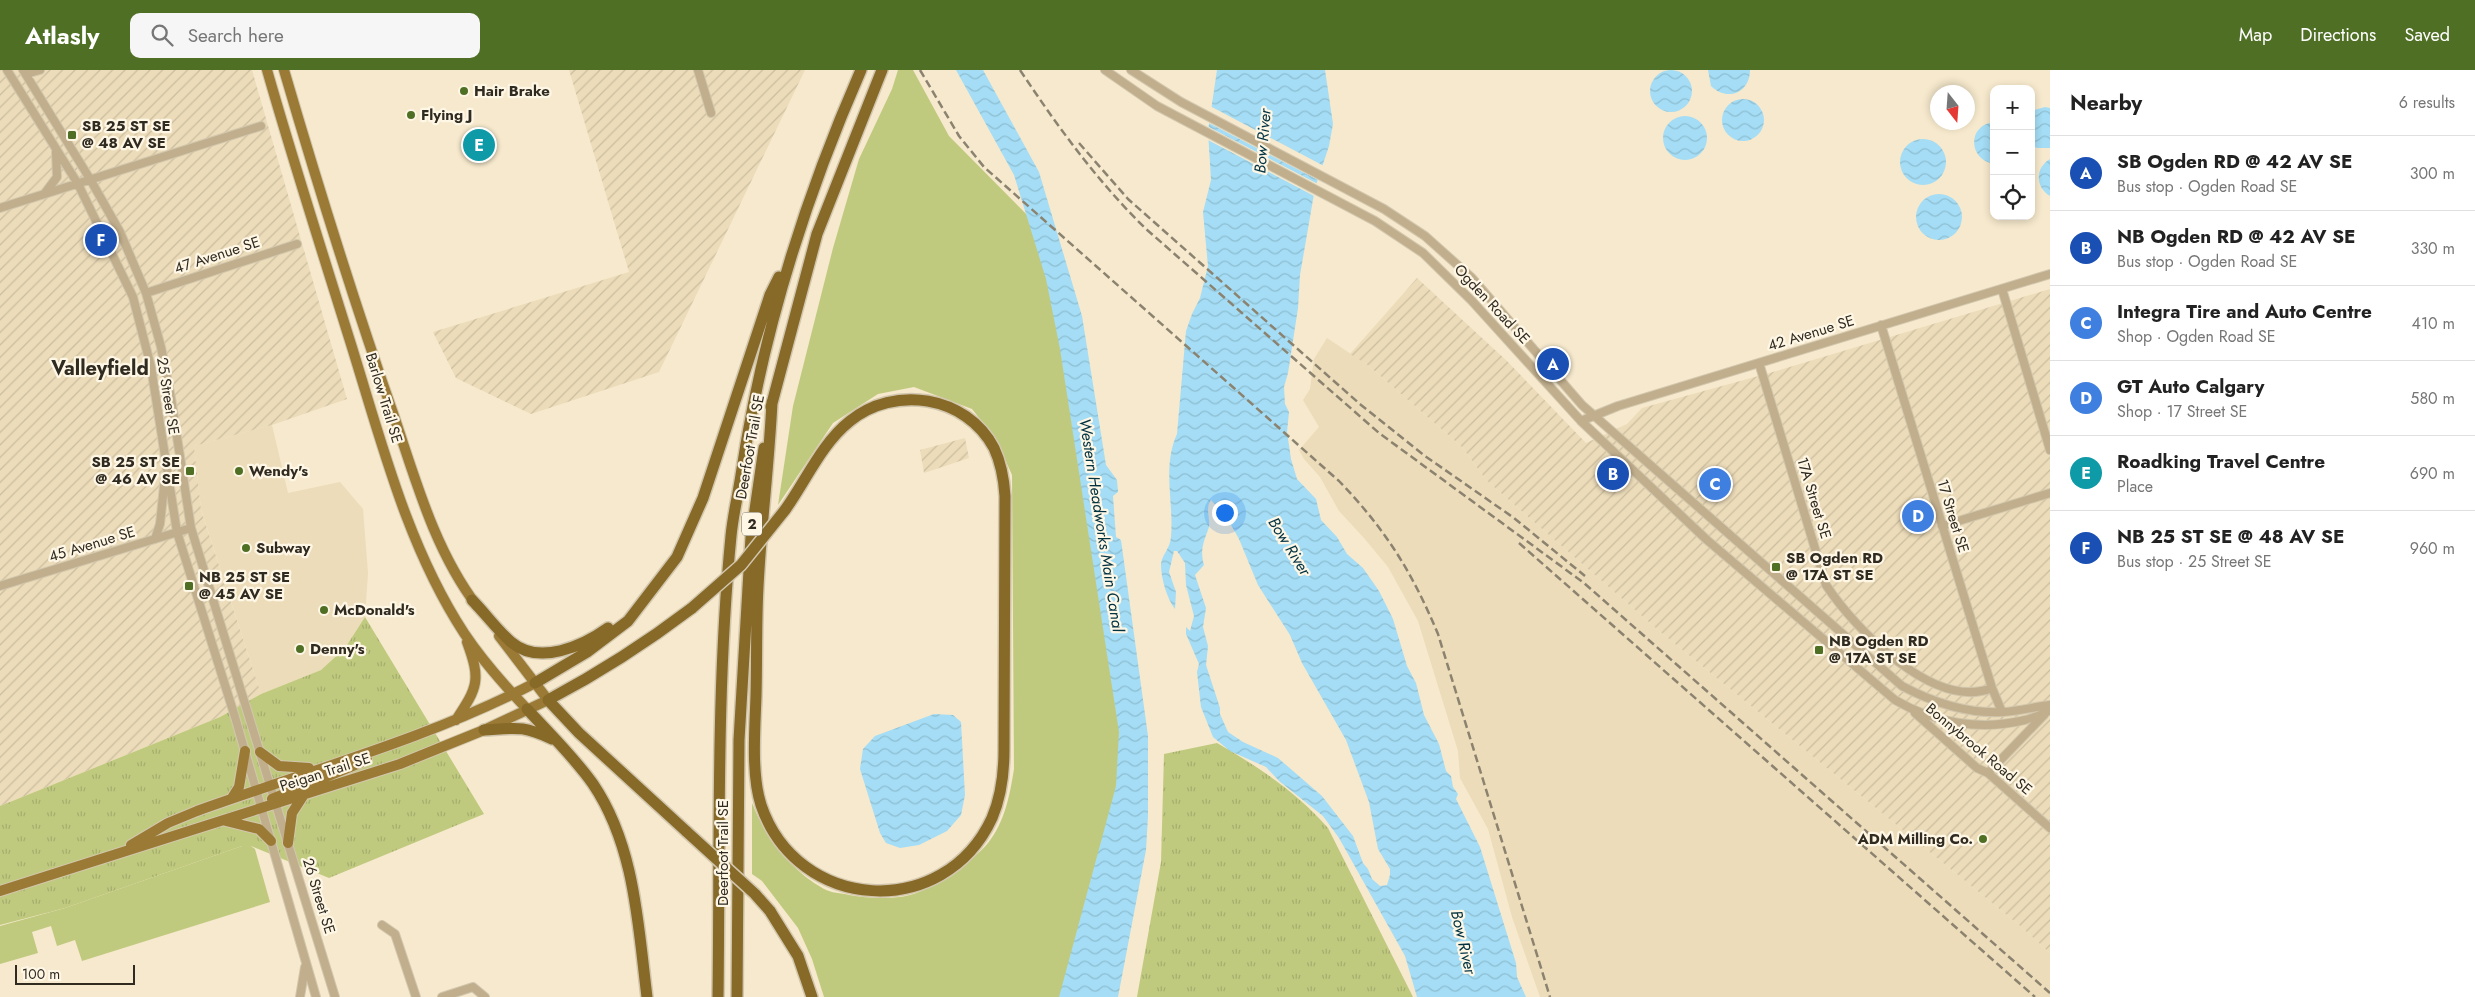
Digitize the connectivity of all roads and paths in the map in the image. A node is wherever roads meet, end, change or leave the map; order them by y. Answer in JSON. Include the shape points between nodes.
{"nodes":[{"id":1,"x":7,"y":70,"type":"edge"},
{"id":2,"x":40,"y":70,"type":"edge"},
{"id":3,"x":267,"y":70,"type":"edge"},
{"id":4,"x":284,"y":70,"type":"edge"},
{"id":5,"x":698,"y":70,"type":"edge"},
{"id":6,"x":862,"y":70,"type":"edge"},
{"id":7,"x":882,"y":70,"type":"edge"},
{"id":8,"x":1105,"y":70,"type":"edge"},
{"id":9,"x":1131,"y":70,"type":"edge"},
{"id":10,"x":25,"y":72,"type":"edge"},
{"id":11,"x":711,"y":113,"type":"dead end"},
{"id":12,"x":261,"y":126,"type":"dead end"},
{"id":13,"x":56,"y":148,"type":"junction"},
{"id":14,"x":90,"y":178,"type":"junction"},
{"id":15,"x":78,"y":184,"type":"junction"},
{"id":16,"x":43,"y":195,"type":"junction"},
{"id":17,"x":0,"y":208,"type":"edge"},
{"id":18,"x":297,"y":244,"type":"dead end"},
{"id":19,"x":790,"y":256,"type":"junction"},
{"id":20,"x":2050,"y":274,"type":"edge"},
{"id":21,"x":2002,"y":289,"type":"junction"},
{"id":22,"x":146,"y":293,"type":"junction"},
{"id":23,"x":1881,"y":326,"type":"junction"},
{"id":24,"x":1759,"y":363,"type":"junction"},
{"id":25,"x":167,"y":374,"type":"junction"},
{"id":26,"x":152,"y":378,"type":"junction"},
{"id":27,"x":772,"y":402,"type":"junction"},
{"id":28,"x":1594,"y":416,"type":"junction"},
{"id":29,"x":1581,"y":421,"type":"junction"},
{"id":30,"x":2050,"y":450,"type":"edge"},
{"id":31,"x":166,"y":473,"type":"junction"},
{"id":32,"x":2050,"y":492,"type":"edge"},
{"id":33,"x":1942,"y":526,"type":"junction"},
{"id":34,"x":191,"y":528,"type":"junction"},
{"id":35,"x":177,"y":532,"type":"junction"},
{"id":36,"x":155,"y":539,"type":"junction"},
{"id":37,"x":0,"y":586,"type":"edge"},
{"id":38,"x":472,"y":600,"type":"junction"},
{"id":39,"x":639,"y":605,"type":"junction"},
{"id":40,"x":464,"y":634,"type":"junction"},
{"id":41,"x":534,"y":683,"type":"junction"},
{"id":42,"x":1992,"y":688,"type":"junction"},
{"id":43,"x":512,"y":694,"type":"junction"},
{"id":44,"x":548,"y":700,"type":"junction"},
{"id":45,"x":2050,"y":705,"type":"edge"},
{"id":46,"x":527,"y":709,"type":"junction"},
{"id":47,"x":1912,"y":710,"type":"junction"},
{"id":48,"x":2002,"y":712,"type":"junction"},
{"id":49,"x":2047,"y":713,"type":"edge"},
{"id":50,"x":456,"y":720,"type":"junction"},
{"id":51,"x":484,"y":730,"type":"junction"},
{"id":52,"x":558,"y":742,"type":"junction"},
{"id":53,"x":382,"y":749,"type":"junction"},
{"id":54,"x":245,"y":751,"type":"junction"},
{"id":55,"x":260,"y":752,"type":"junction"},
{"id":56,"x":325,"y":767,"type":"junction"},
{"id":57,"x":1988,"y":773,"type":"junction"},
{"id":58,"x":269,"y":786,"type":"junction"},
{"id":59,"x":257,"y":790,"type":"junction"},
{"id":60,"x":303,"y":796,"type":"junction"},
{"id":61,"x":232,"y":798,"type":"junction"},
{"id":62,"x":274,"y":801,"type":"junction"},
{"id":63,"x":262,"y":808,"type":"junction"},
{"id":64,"x":222,"y":821,"type":"junction"},
{"id":65,"x":2050,"y":828,"type":"edge"},
{"id":66,"x":271,"y":841,"type":"junction"},
{"id":67,"x":288,"y":843,"type":"junction"},
{"id":68,"x":106,"y":858,"type":"junction"},
{"id":69,"x":0,"y":890,"type":"edge"},
{"id":70,"x":382,"y":925,"type":"dead end"},
{"id":71,"x":306,"y":963,"type":"junction"},
{"id":72,"x":300,"y":997,"type":"edge"},
{"id":73,"x":316,"y":997,"type":"edge"},
{"id":74,"x":333,"y":997,"type":"edge"},
{"id":75,"x":416,"y":997,"type":"edge"},
{"id":76,"x":442,"y":997,"type":"edge"},
{"id":77,"x":486,"y":997,"type":"edge"},
{"id":78,"x":648,"y":997,"type":"edge"},
{"id":79,"x":718,"y":997,"type":"edge"},
{"id":80,"x":737,"y":997,"type":"edge"},
{"id":81,"x":812,"y":997,"type":"edge"}],
"edges":[{"from":1,"to":13,"type":"street","name":"25 Street SE"},
{"from":2,"to":10,"type":"street"},
{"from":3,"to":40,"type":"main road","name":"Barlow Trail SE","via":[[391,473],[416,540]]},
{"from":4,"to":38,"type":"main road","name":"Barlow Trail SE","via":[[368,340],[421,496],[446,554]]},
{"from":5,"to":11,"type":"street"},
{"from":6,"to":19,"type":"highway","name":"Deerfoot Trail SE","number":"2","via":[[818,175]]},
{"from":7,"to":27,"type":"highway","name":"Deerfoot Trail SE","number":"2","via":[[817,234]]},
{"from":8,"to":29,"type":"street","name":"Ogden Road SE","via":[[1139,95],[1375,221],[1423,253],[1472,301]]},
{"from":9,"to":28,"type":"street","name":"Ogden Road SE","via":[[1200,111],[1384,209],[1425,236],[1472,278]]},
{"from":10,"to":14,"type":"street","name":"25 Street SE"},
{"from":12,"to":14,"type":"street"},
{"from":13,"to":15,"type":"street","name":"25 Street SE"},
{"from":13,"to":16,"type":"street","via":[[56,177]]},
{"from":14,"to":15,"type":"street"},
{"from":14,"to":22,"type":"street","name":"25 Street SE","via":[[120,232]]},
{"from":15,"to":16,"type":"street"},
{"from":15,"to":26,"type":"street","name":"25 Street SE","via":[[133,297]]},
{"from":16,"to":17,"type":"street"},
{"from":18,"to":22,"type":"street","name":"47 Avenue SE"},
{"from":19,"to":39,"type":"highway","via":[[770,296],[691,529],[678,557]]},
{"from":19,"to":79,"type":"highway","name":"Deerfoot Trail SE","number":"2","via":[[756,384],[731,534],[720,687]]},
{"from":20,"to":21,"type":"street","name":"42 Avenue SE"},
{"from":21,"to":23,"type":"street","name":"42 Avenue SE"},
{"from":21,"to":30,"type":"street"},
{"from":22,"to":25,"type":"street","name":"25 Street SE"},
{"from":23,"to":24,"type":"street","name":"42 Avenue SE"},
{"from":23,"to":33,"type":"street","name":"17 Street SE"},
{"from":24,"to":28,"type":"street","name":"42 Avenue SE"},
{"from":24,"to":42,"type":"street","name":"17A Street SE","via":[[1826,586],[1839,604],[1912,673],[1932,684],[1966,694],[1979,694]]},
{"from":25,"to":26,"type":"street"},
{"from":25,"to":34,"type":"street","name":"25 Street SE"},
{"from":26,"to":31,"type":"street","name":"25 Street SE"},
{"from":27,"to":44,"type":"highway","bridge":true,"via":[[758,587],[755,737],[760,802],[770,825],[785,849],[811,872],[827,880],[872,892],[927,882],[956,864],[976,843],[992,817],[1001,785],[1006,496],[994,448],[954,409],[914,398],[862,412],[844,427],[818,458],[785,510],[741,565],[652,638]]},
{"from":27,"to":80,"type":"highway","name":"Deerfoot Trail SE","number":"2","via":[[751,537],[739,740]]},
{"from":28,"to":29,"type":"street","name":"42 Avenue SE"},
{"from":28,"to":48,"type":"street","name":"Ogden Road SE","via":[[1890,678],[1927,699],[1951,707]]},
{"from":29,"to":47,"type":"street","name":"Ogden Road SE","via":[[1707,540],[1882,690]]},
{"from":31,"to":35,"type":"street","name":"25 Street SE"},
{"from":31,"to":36,"type":"street"},
{"from":32,"to":33,"type":"street"},
{"from":33,"to":42,"type":"street","name":"17 Street SE"},
{"from":34,"to":35,"type":"street","name":"45 Avenue SE"},
{"from":34,"to":55,"type":"street","name":"25 Street SE"},
{"from":35,"to":36,"type":"street","name":"45 Avenue SE"},
{"from":35,"to":54,"type":"street","name":"25 Street SE"},
{"from":36,"to":37,"type":"street","name":"45 Avenue SE"},
{"from":38,"to":39,"type":"highway","via":[[512,643],[545,653],[580,645]]},
{"from":38,"to":41,"type":"main road","name":"Barlow Trail SE"},
{"from":39,"to":41,"type":"highway","via":[[628,621],[610,635]]},
{"from":40,"to":43,"type":"main road","name":"Barlow Trail SE"},
{"from":40,"to":50,"type":"main road","via":[[475,663],[476,685]]},
{"from":41,"to":43,"type":"main road","name":"Peigan Trail SE"},
{"from":41,"to":44,"type":"main road","name":"Barlow Trail SE"},
{"from":42,"to":48,"type":"street","name":"17 Street SE"},
{"from":43,"to":46,"type":"main road","name":"Barlow Trail SE"},
{"from":43,"to":50,"type":"main road","name":"Peigan Trail SE"},
{"from":44,"to":46,"type":"main road","name":"Peigan Trail SE"},
{"from":44,"to":81,"type":"highway","bridge":true,"via":[[579,733],[756,894],[798,956]]},
{"from":45,"to":48,"type":"street","name":"Ogden Road SE"},
{"from":46,"to":51,"type":"main road","name":"Peigan Trail SE"},
{"from":46,"to":52,"type":"highway"},
{"from":47,"to":49,"type":"street","name":"Ogden Road SE","via":[[1962,724],[2013,723]]},
{"from":47,"to":57,"type":"street","name":"Bonnybrook Road SE","via":[[1977,768]]},
{"from":49,"to":57,"type":"street","name":"Ogden Road SE"},
{"from":50,"to":53,"type":"main road","name":"Peigan Trail SE"},
{"from":51,"to":52,"type":"highway","via":[[530,729]]},
{"from":51,"to":60,"type":"main road","name":"Peigan Trail SE","via":[[400,764]]},
{"from":52,"to":78,"type":"highway","via":[[592,784],[608,811],[622,848],[638,922]]},
{"from":53,"to":56,"type":"main road","name":"Peigan Trail SE"},
{"from":53,"to":62,"type":"main road","via":[[370,759]]},
{"from":54,"to":59,"type":"street","name":"25 Street SE"},
{"from":54,"to":61,"type":"main road","via":[[239,787]]},
{"from":55,"to":56,"type":"main road","via":[[279,766],[297,769]]},
{"from":55,"to":58,"type":"street","name":"25 Street SE"},
{"from":56,"to":58,"type":"main road","name":"Peigan Trail SE"},
{"from":57,"to":65,"type":"street","name":"Bonnybrook Road SE"},
{"from":58,"to":59,"type":"main road","name":"Peigan Trail SE"},
{"from":58,"to":62,"type":"street","name":"25 Street SE"},
{"from":59,"to":61,"type":"main road","name":"Peigan Trail SE"},
{"from":59,"to":63,"type":"street","name":"25 Street SE"},
{"from":60,"to":62,"type":"main road","name":"Peigan Trail SE"},
{"from":60,"to":67,"type":"main road","via":[[292,813]]},
{"from":61,"to":68,"type":"main road","name":"Peigan Trail SE","via":[[168,823]]},
{"from":62,"to":63,"type":"main road","via":[[266,802]]},
{"from":62,"to":67,"type":"street","name":"26 Street SE"},
{"from":63,"to":64,"type":"main road","name":"Peigan Trail SE"},
{"from":63,"to":66,"type":"street","name":"26 Street SE"},
{"from":64,"to":66,"type":"main road","via":[[259,829]]},
{"from":64,"to":68,"type":"main road","name":"Peigan Trail SE"},
{"from":66,"to":71,"type":"street","name":"26 Street SE"},
{"from":67,"to":74,"type":"street","name":"26 Street SE"},
{"from":68,"to":69,"type":"main road","name":"Peigan Trail SE"},
{"from":70,"to":75,"type":"street","via":[[395,934]]},
{"from":71,"to":72,"type":"street"},
{"from":71,"to":73,"type":"street","name":"26 Street SE"},
{"from":76,"to":77,"type":"street","via":[[473,987]]}]}
